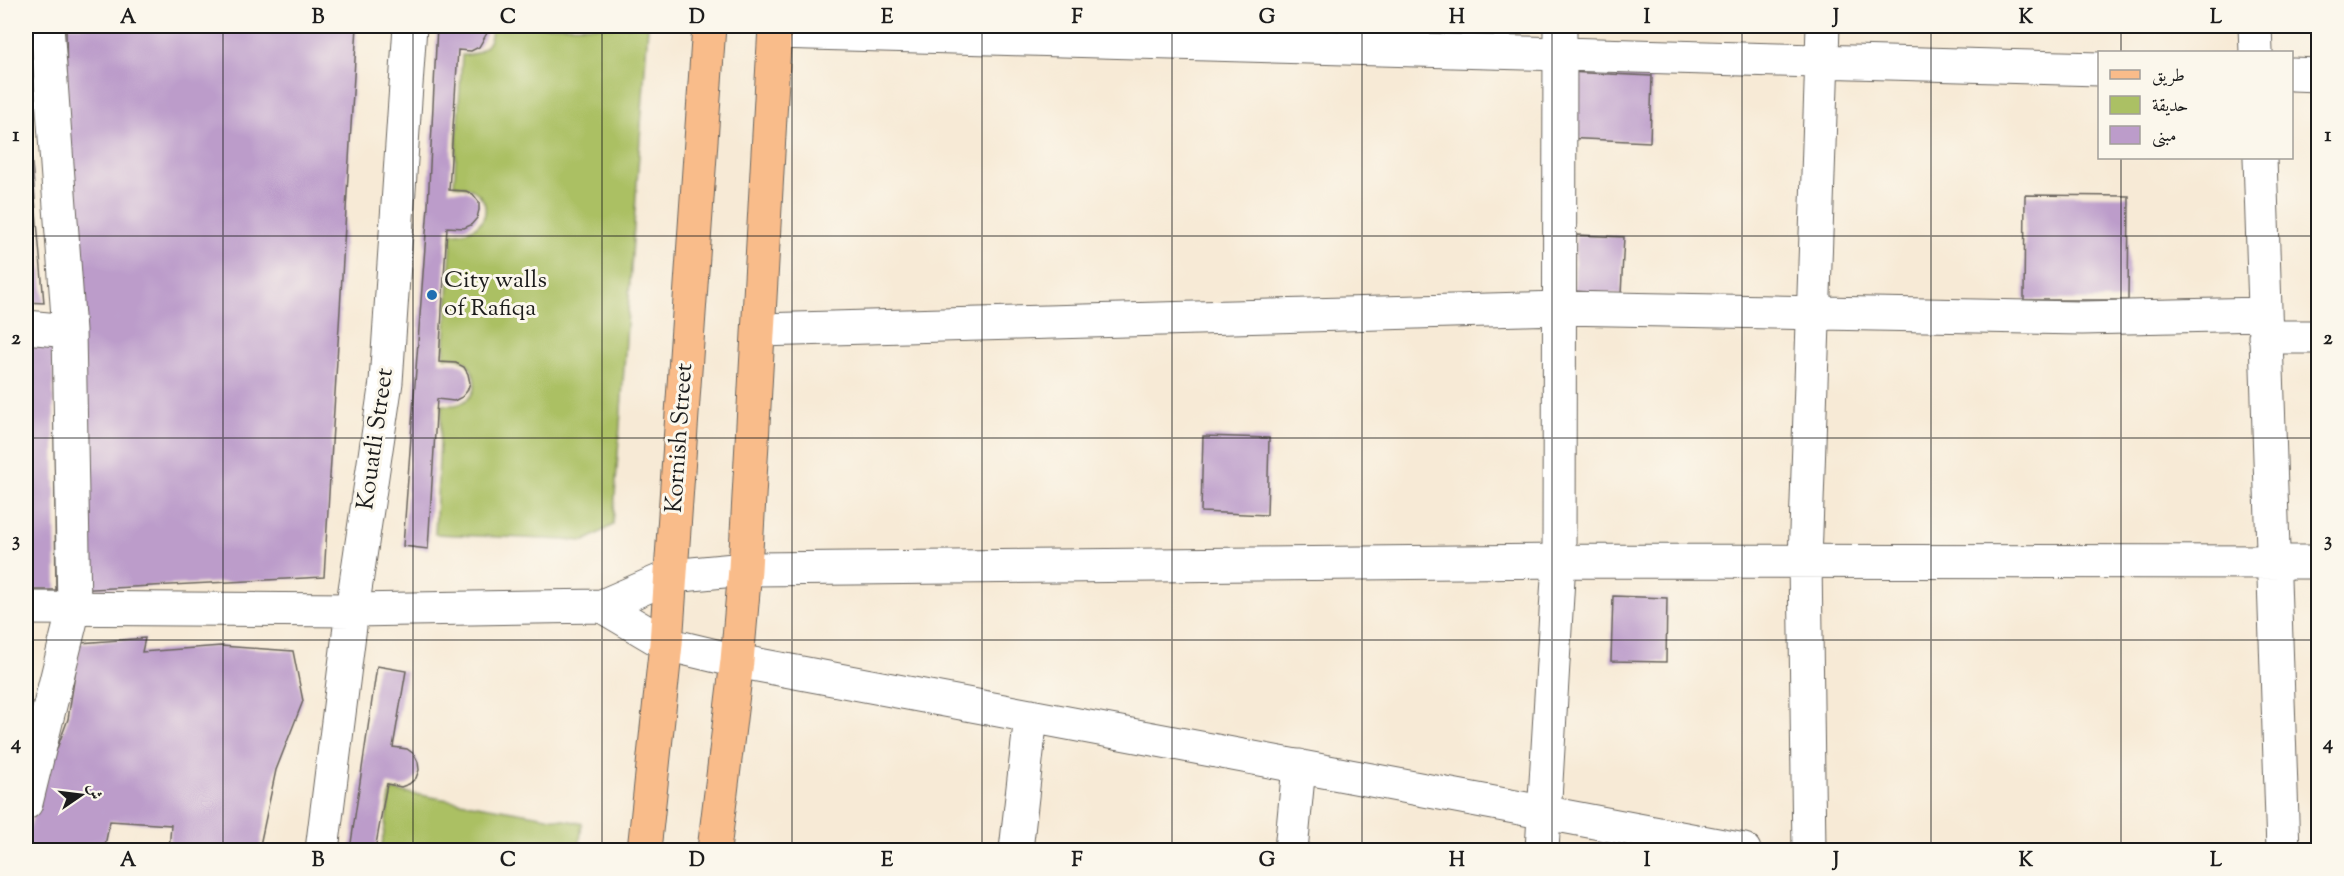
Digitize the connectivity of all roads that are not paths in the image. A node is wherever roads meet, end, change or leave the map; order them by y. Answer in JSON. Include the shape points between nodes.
{"nodes":[{"id":1,"x":411,"y":26,"type":"edge"},
{"id":2,"x":709,"y":26,"type":"edge"},
{"id":3,"x":1823,"y":26,"type":"edge"},
{"id":4,"x":2255,"y":26,"type":"edge"},
{"id":5,"x":40,"y":28,"type":"edge"},
{"id":6,"x":775,"y":29,"type":"edge"},
{"id":7,"x":1560,"y":40,"type":"edge"},
{"id":8,"x":2256,"y":51,"type":"edge"},
{"id":9,"x":1823,"y":62,"type":"junction"},
{"id":10,"x":2098,"y":69,"type":"edge"},
{"id":11,"x":2293,"y":74,"type":"edge"},
{"id":12,"x":2319,"y":75,"type":"edge"},
{"id":13,"x":2260,"y":159,"type":"edge"},
{"id":14,"x":1559,"y":308,"type":"junction"},
{"id":15,"x":1814,"y":312,"type":"junction"},
{"id":16,"x":2265,"y":325,"type":"junction"},
{"id":17,"x":26,"y":327,"type":"edge"},
{"id":18,"x":759,"y":330,"type":"junction"},
{"id":19,"x":69,"y":331,"type":"junction"},
{"id":20,"x":2319,"y":337,"type":"edge"},
{"id":21,"x":1559,"y":561,"type":"junction"},
{"id":22,"x":1805,"y":561,"type":"junction"},
{"id":23,"x":2272,"y":562,"type":"junction"},
{"id":24,"x":2319,"y":562,"type":"edge"},
{"id":25,"x":745,"y":569,"type":"junction"},
{"id":26,"x":670,"y":576,"type":"junction"},
{"id":27,"x":602,"y":606,"type":"junction"},
{"id":28,"x":26,"y":608,"type":"edge"},
{"id":29,"x":74,"y":608,"type":"junction"},
{"id":30,"x":352,"y":610,"type":"junction"},
{"id":31,"x":666,"y":644,"type":"junction"},
{"id":32,"x":737,"y":662,"type":"junction"},
{"id":33,"x":1031,"y":716,"type":"junction"},
{"id":34,"x":1299,"y":766,"type":"junction"},
{"id":35,"x":26,"y":803,"type":"edge"},
{"id":36,"x":1544,"y":812,"type":"junction"},
{"id":37,"x":322,"y":850,"type":"edge"},
{"id":38,"x":644,"y":850,"type":"edge"},
{"id":39,"x":714,"y":850,"type":"edge"},
{"id":40,"x":1016,"y":850,"type":"edge"},
{"id":41,"x":1291,"y":850,"type":"edge"},
{"id":42,"x":1542,"y":850,"type":"edge"},
{"id":43,"x":1744,"y":850,"type":"edge"},
{"id":44,"x":1809,"y":850,"type":"edge"},
{"id":45,"x":2283,"y":850,"type":"edge"}],
"edges":[{"from":1,"to":30,"type":"street","name":"Kouatli Street","via":[[386,382]]},
{"from":2,"to":26,"type":"main road","name":"Kornish Street"},
{"from":3,"to":9,"type":"street"},
{"from":4,"to":8,"type":"street"},
{"from":5,"to":19,"type":"street"},
{"from":6,"to":7,"type":"street"},
{"from":6,"to":18,"type":"main road"},
{"from":7,"to":9,"type":"street"},
{"from":7,"to":14,"type":"street"},
{"from":9,"to":10,"type":"street"},
{"from":9,"to":15,"type":"street"},
{"from":11,"to":12,"type":"street"},
{"from":13,"to":16,"type":"street"},
{"from":14,"to":15,"type":"street"},
{"from":14,"to":18,"type":"street"},
{"from":14,"to":21,"type":"street"},
{"from":15,"to":16,"type":"street"},
{"from":15,"to":22,"type":"street"},
{"from":16,"to":20,"type":"street"},
{"from":16,"to":23,"type":"street"},
{"from":17,"to":19,"type":"street"},
{"from":18,"to":25,"type":"main road"},
{"from":19,"to":29,"type":"street"},
{"from":21,"to":22,"type":"street"},
{"from":21,"to":25,"type":"street"},
{"from":21,"to":36,"type":"street"},
{"from":22,"to":23,"type":"street"},
{"from":22,"to":44,"type":"street"},
{"from":23,"to":24,"type":"street"},
{"from":23,"to":45,"type":"street"},
{"from":25,"to":26,"type":"street"},
{"from":25,"to":32,"type":"main road"},
{"from":26,"to":27,"type":"street"},
{"from":26,"to":31,"type":"main road","name":"Kornish Street"},
{"from":27,"to":30,"type":"street"},
{"from":27,"to":31,"type":"street"},
{"from":28,"to":29,"type":"street"},
{"from":29,"to":30,"type":"street"},
{"from":29,"to":35,"type":"street"},
{"from":30,"to":37,"type":"street","name":"Kouatli Street"},
{"from":31,"to":32,"type":"street"},
{"from":31,"to":38,"type":"main road","name":"Kornish Street"},
{"from":32,"to":33,"type":"street"},
{"from":32,"to":39,"type":"main road"},
{"from":33,"to":34,"type":"street"},
{"from":33,"to":40,"type":"street"},
{"from":34,"to":36,"type":"street"},
{"from":34,"to":41,"type":"street"},
{"from":36,"to":42,"type":"street"},
{"from":36,"to":43,"type":"street"}]}
